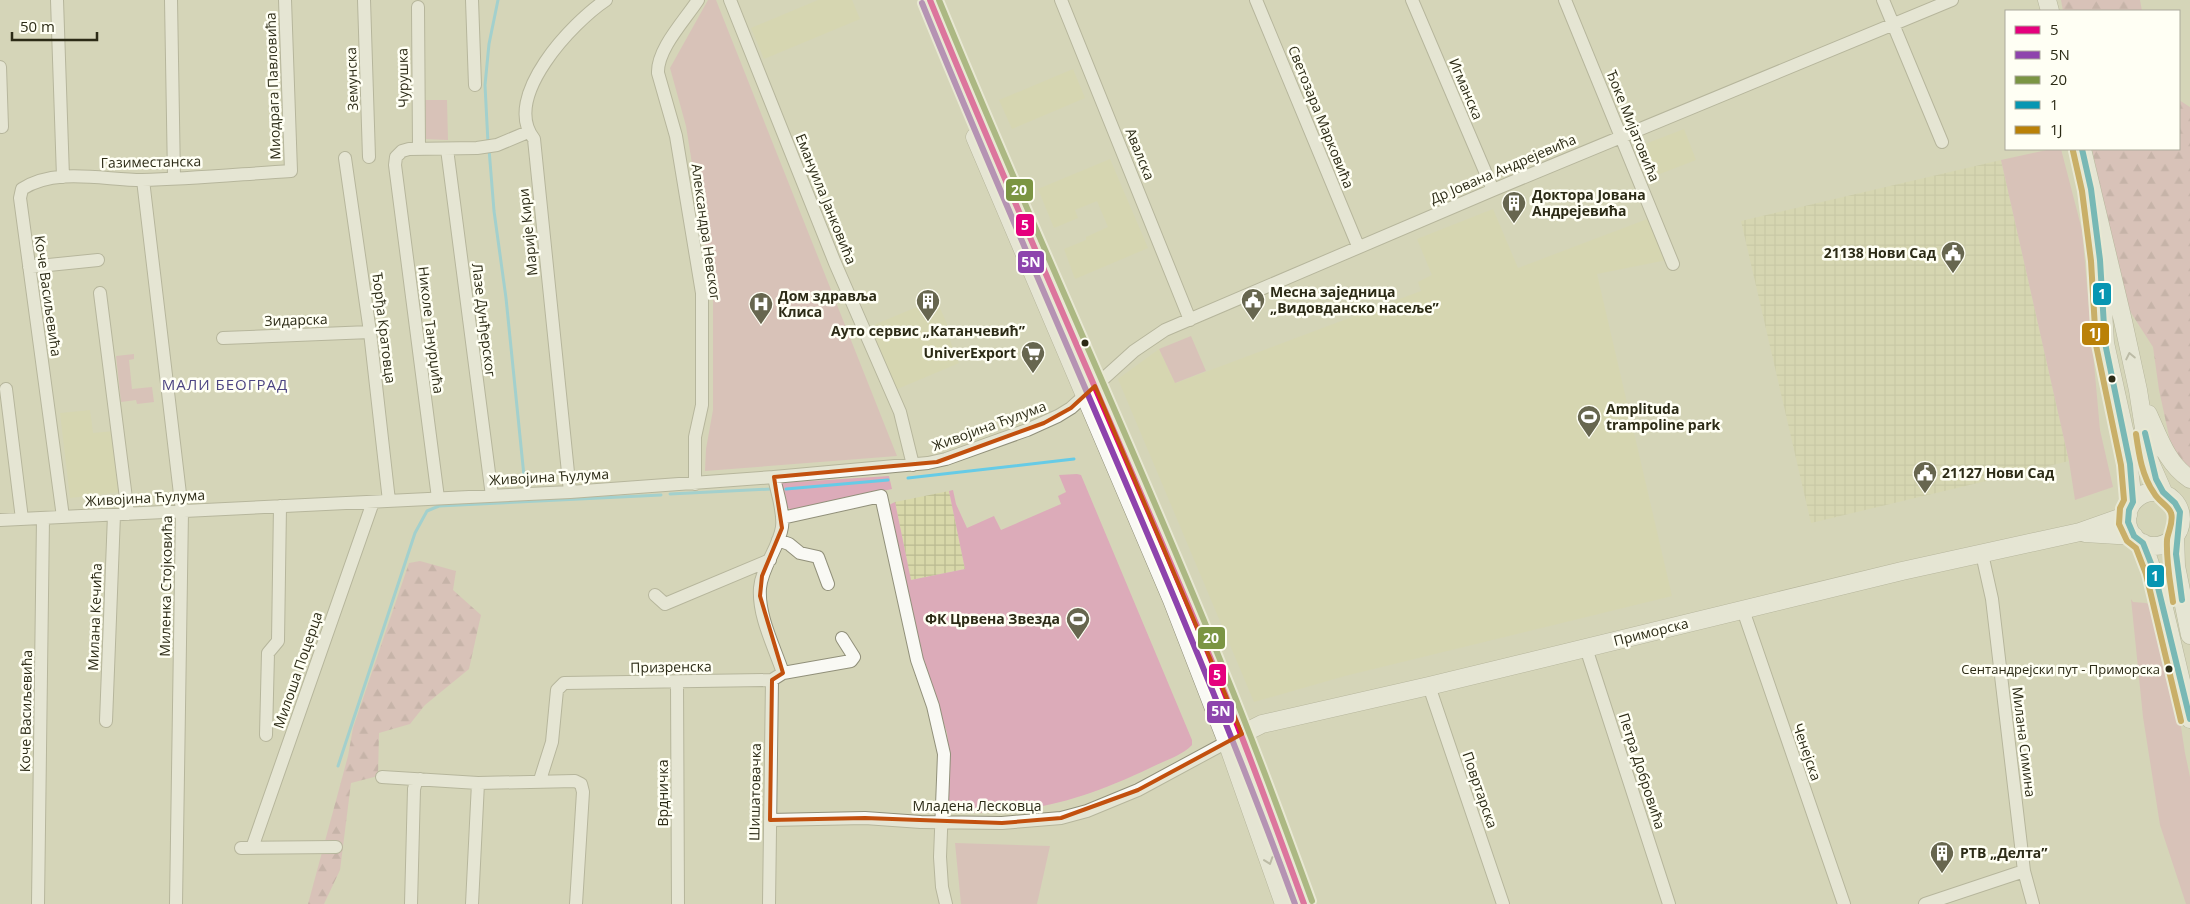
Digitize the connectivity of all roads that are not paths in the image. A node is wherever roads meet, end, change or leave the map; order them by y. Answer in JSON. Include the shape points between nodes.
{"nodes":[{"id":1,"x":57,"y":0,"type":"edge"},
{"id":2,"x":171,"y":0,"type":"edge"},
{"id":3,"x":285,"y":0,"type":"edge"},
{"id":4,"x":364,"y":0,"type":"edge"},
{"id":5,"x":472,"y":0,"type":"edge"},
{"id":6,"x":606,"y":0,"type":"edge"},
{"id":7,"x":698,"y":0,"type":"edge"},
{"id":8,"x":730,"y":0,"type":"edge"},
{"id":9,"x":917,"y":0,"type":"edge"},
{"id":10,"x":930,"y":0,"type":"edge"},
{"id":11,"x":1061,"y":0,"type":"edge"},
{"id":12,"x":1256,"y":0,"type":"edge"},
{"id":13,"x":1412,"y":0,"type":"edge"},
{"id":14,"x":1565,"y":0,"type":"edge"},
{"id":15,"x":1883,"y":0,"type":"edge"},
{"id":16,"x":1952,"y":0,"type":"edge"},
{"id":17,"x":418,"y":7,"type":"dead end"},
{"id":18,"x":1894,"y":24,"type":"junction"},
{"id":19,"x":0,"y":67,"type":"edge"},
{"id":20,"x":476,"y":85,"type":"dead end"},
{"id":21,"x":2,"y":127,"type":"dead end"},
{"id":22,"x":528,"y":132,"type":"junction"},
{"id":23,"x":1622,"y":136,"type":"junction"},
{"id":24,"x":1942,"y":142,"type":"dead end"},
{"id":25,"x":419,"y":148,"type":"junction"},
{"id":26,"x":447,"y":149,"type":"junction"},
{"id":27,"x":2082,"y":150,"type":"edge"},
{"id":28,"x":369,"y":157,"type":"dead end"},
{"id":29,"x":345,"y":158,"type":"dead end"},
{"id":30,"x":291,"y":171,"type":"joint"},
{"id":31,"x":63,"y":177,"type":"junction"},
{"id":32,"x":174,"y":178,"type":"junction"},
{"id":33,"x":143,"y":180,"type":"junction"},
{"id":34,"x":2091,"y":189,"type":"junction"},
{"id":35,"x":1493,"y":190,"type":"junction"},
{"id":36,"x":20,"y":198,"type":"joint"},
{"id":37,"x":1358,"y":246,"type":"junction"},
{"id":38,"x":98,"y":260,"type":"dead end"},
{"id":39,"x":1673,"y":264,"type":"dead end"},
{"id":40,"x":29,"y":267,"type":"junction"},
{"id":41,"x":100,"y":293,"type":"dead end"},
{"id":42,"x":1190,"y":320,"type":"junction"},
{"id":43,"x":370,"y":332,"type":"junction"},
{"id":44,"x":223,"y":338,"type":"dead end"},
{"id":45,"x":6,"y":390,"type":"dead end"},
{"id":46,"x":2138,"y":390,"type":"junction"},
{"id":47,"x":1089,"y":391,"type":"junction"},
{"id":48,"x":913,"y":466,"type":"junction"},
{"id":49,"x":774,"y":478,"type":"junction"},
{"id":50,"x":2190,"y":479,"type":"edge"},
{"id":51,"x":695,"y":484,"type":"junction"},
{"id":52,"x":570,"y":492,"type":"junction"},
{"id":53,"x":492,"y":496,"type":"junction"},
{"id":54,"x":2168,"y":496,"type":"junction"},
{"id":55,"x":438,"y":498,"type":"junction"},
{"id":56,"x":2190,"y":500,"type":"edge"},
{"id":57,"x":389,"y":501,"type":"junction"},
{"id":58,"x":373,"y":502,"type":"junction"},
{"id":59,"x":280,"y":506,"type":"junction"},
{"id":60,"x":2130,"y":508,"type":"junction"},
{"id":61,"x":182,"y":511,"type":"junction"},
{"id":62,"x":128,"y":514,"type":"junction"},
{"id":63,"x":114,"y":516,"type":"junction"},
{"id":64,"x":64,"y":517,"type":"junction"},
{"id":65,"x":44,"y":518,"type":"junction"},
{"id":66,"x":782,"y":518,"type":"junction"},
{"id":67,"x":22,"y":519,"type":"junction"},
{"id":68,"x":0,"y":520,"type":"edge"},
{"id":69,"x":2182,"y":528,"type":"edge"},
{"id":70,"x":2080,"y":532,"type":"junction"},
{"id":71,"x":2138,"y":539,"type":"junction"},
{"id":72,"x":778,"y":540,"type":"junction"},
{"id":73,"x":1982,"y":554,"type":"junction"},
{"id":74,"x":770,"y":560,"type":"junction"},
{"id":75,"x":828,"y":584,"type":"dead end"},
{"id":76,"x":655,"y":595,"type":"dead end"},
{"id":77,"x":1743,"y":610,"type":"junction"},
{"id":78,"x":2190,"y":635,"type":"edge"},
{"id":79,"x":842,"y":638,"type":"dead end"},
{"id":80,"x":1586,"y":648,"type":"junction"},
{"id":81,"x":777,"y":677,"type":"junction"},
{"id":82,"x":678,"y":682,"type":"junction"},
{"id":83,"x":1429,"y":686,"type":"junction"},
{"id":84,"x":2190,"y":719,"type":"edge"},
{"id":85,"x":106,"y":721,"type":"dead end"},
{"id":86,"x":266,"y":735,"type":"dead end"},
{"id":87,"x":1234,"y":738,"type":"junction"},
{"id":88,"x":382,"y":777,"type":"dead end"},
{"id":89,"x":420,"y":779,"type":"junction"},
{"id":90,"x":540,"y":780,"type":"junction"},
{"id":91,"x":478,"y":782,"type":"junction"},
{"id":92,"x":770,"y":820,"type":"junction"},
{"id":93,"x":943,"y":822,"type":"junction"},
{"id":94,"x":336,"y":847,"type":"dead end"},
{"id":95,"x":2024,"y":871,"type":"junction"},
{"id":96,"x":38,"y":904,"type":"edge"},
{"id":97,"x":176,"y":904,"type":"edge"},
{"id":98,"x":411,"y":904,"type":"edge"},
{"id":99,"x":472,"y":904,"type":"edge"},
{"id":100,"x":576,"y":904,"type":"edge"},
{"id":101,"x":678,"y":904,"type":"edge"},
{"id":102,"x":769,"y":904,"type":"edge"},
{"id":103,"x":946,"y":904,"type":"edge"},
{"id":104,"x":1284,"y":904,"type":"edge"},
{"id":105,"x":1304,"y":904,"type":"edge"},
{"id":106,"x":1502,"y":904,"type":"edge"},
{"id":107,"x":1669,"y":904,"type":"edge"},
{"id":108,"x":1844,"y":904,"type":"edge"},
{"id":109,"x":1926,"y":904,"type":"edge"},
{"id":110,"x":2033,"y":904,"type":"edge"}],
"edges":[{"from":1,"to":31,"type":"street"},
{"from":2,"to":32,"type":"street"},
{"from":3,"to":30,"type":"street","name":"Миодрага Павловића"},
{"from":4,"to":28,"type":"street","name":"Земунска"},
{"from":5,"to":20,"type":"street"},
{"from":6,"to":22,"type":"street","name":"Марије Кири","via":[[580,20],[539,70],[527,107],[525,123]]},
{"from":7,"to":51,"type":"street","name":"Александра Невског","via":[[661,54],[658,64],[676,136],[702,293],[702,405],[695,437]]},
{"from":8,"to":48,"type":"street","name":"Емануила Јанковића","via":[[835,263],[900,412]]},
{"from":9,"to":47,"type":"main road"},
{"from":10,"to":47,"type":"main road"},
{"from":11,"to":42,"type":"street","name":"Авалска"},
{"from":12,"to":37,"type":"street","name":"Светозара Марковића"},
{"from":13,"to":35,"type":"street","name":"Игманска"},
{"from":14,"to":23,"type":"street","name":"Ђоке Мијатовића"},
{"from":15,"to":18,"type":"street"},
{"from":16,"to":18,"type":"street","name":"Др Јована Андрејевића"},
{"from":17,"to":25,"type":"street","name":"Чурушка"},
{"from":18,"to":23,"type":"street","name":"Др Јована Андрејевића"},
{"from":18,"to":24,"type":"street"},
{"from":19,"to":21,"type":"street"},
{"from":22,"to":26,"type":"street","via":[[497,145]]},
{"from":22,"to":52,"type":"street","name":"Марије Кири","via":[[534,139]]},
{"from":23,"to":35,"type":"street","name":"Др Јована Андрејевића"},
{"from":23,"to":39,"type":"street","name":"Ђоке Мијатовића"},
{"from":25,"to":26,"type":"street"},
{"from":25,"to":55,"type":"street","name":"Николе Танурџића","via":[[402,151],[396,157],[395,165]]},
{"from":26,"to":53,"type":"street","name":"Лазе Дунђерског"},
{"from":27,"to":34,"type":"main road"},
{"from":29,"to":43,"type":"street","name":"Ђорђа Кратовца"},
{"from":30,"to":32,"type":"street","name":"Газиместанска"},
{"from":31,"to":33,"type":"street","name":"Газиместанска"},
{"from":31,"to":36,"type":"street","name":"Газиместанска","via":[[31,183],[22,189]]},
{"from":32,"to":33,"type":"street","name":"Газиместанска"},
{"from":33,"to":61,"type":"street","name":"Миленка Стојковића"},
{"from":46,"to":34,"type":"main road","one_way":true},
{"from":34,"to":60,"type":"main road","via":[[2106,343],[2126,441]]},
{"from":35,"to":37,"type":"street","name":"Др Јована Андрејевића"},
{"from":36,"to":40,"type":"street","name":"Коче Васиљевића"},
{"from":37,"to":42,"type":"street","name":"Др Јована Андрејевића"},
{"from":38,"to":40,"type":"street"},
{"from":40,"to":64,"type":"street","name":"Коче Васиљевића"},
{"from":41,"to":62,"type":"street"},
{"from":42,"to":47,"type":"street","name":"Др Јована Андрејевића","via":[[1147,340]]},
{"from":43,"to":44,"type":"street","name":"Зидарска"},
{"from":43,"to":57,"type":"street","name":"Ђорђа Кратовца"},
{"from":45,"to":67,"type":"street"},
{"from":46,"to":50,"type":"main road","via":[[2165,453]]},
{"from":46,"to":54,"type":"main road","via":[[2149,460]]},
{"from":47,"to":48,"type":"street","name":"Живојина Ћулума","via":[[1072,408],[1044,423],[946,459]]},
{"from":47,"to":87,"type":"main road"},
{"from":48,"to":49,"type":"street","name":"Живојина Ћулума"},
{"from":49,"to":51,"type":"street","name":"Живојина Ћулума"},
{"from":49,"to":66,"type":"street"},
{"from":51,"to":52,"type":"street","name":"Живојина Ћулума"},
{"from":52,"to":53,"type":"street","name":"Живојина Ћулума"},
{"from":53,"to":55,"type":"street","name":"Живојина Ћулума"},
{"from":54,"to":56,"type":"main road"},
{"from":54,"to":60,"type":"main road","via":[[2150,492]]},
{"from":54,"to":69,"type":"main road","via":[[2180,511]]},
{"from":55,"to":57,"type":"street","name":"Живојина Ћулума"},
{"from":57,"to":58,"type":"street","name":"Живојина Ћулума"},
{"from":58,"to":59,"type":"street","name":"Живојина Ћулума"},
{"from":58,"to":94,"type":"street","name":"Милоша Поцерца","via":[[247,848]]},
{"from":59,"to":61,"type":"street","name":"Живојина Ћулума"},
{"from":59,"to":86,"type":"street","name":"Милоша Поцерца","via":[[278,642],[268,652]]},
{"from":60,"to":70,"type":"main road","name":"Приморска"},
{"from":60,"to":71,"type":"main road","via":[[2130,530]]},
{"from":61,"to":62,"type":"street","name":"Живојина Ћулума"},
{"from":61,"to":97,"type":"street","name":"Миленка Стојковића"},
{"from":62,"to":63,"type":"street","name":"Живојина Ћулума"},
{"from":63,"to":64,"type":"street","name":"Живојина Ћулума"},
{"from":63,"to":85,"type":"street","name":"Милана Кечића"},
{"from":64,"to":65,"type":"street","name":"Живојина Ћулума"},
{"from":65,"to":67,"type":"street","name":"Живојина Ћулума"},
{"from":65,"to":96,"type":"street","name":"Коче Васиљевића"},
{"from":66,"to":72,"type":"street","name":"Шишатовачка"},
{"from":66,"to":93,"type":"street","via":[[881,496],[917,660],[941,737],[944,754]]},
{"from":67,"to":68,"type":"street","name":"Живојина Ћулума"},
{"from":69,"to":71,"type":"main road","via":[[2161,544],[2152,545]]},
{"from":69,"to":78,"type":"main road","via":[[2176,566]]},
{"from":70,"to":71,"type":"main road","name":"Приморска"},
{"from":70,"to":73,"type":"main road","name":"Приморска"},
{"from":71,"to":84,"type":"main road","via":[[2162,600]]},
{"from":72,"to":74,"type":"street","name":"Шишатовачка"},
{"from":72,"to":75,"type":"street","via":[[818,557]]},
{"from":73,"to":77,"type":"main road","name":"Приморска"},
{"from":73,"to":95,"type":"street","name":"Милана Симина","via":[[1992,599]]},
{"from":74,"to":76,"type":"street","via":[[665,604]]},
{"from":74,"to":81,"type":"street","name":"Шишатовачка","via":[[762,576],[761,606]]},
{"from":77,"to":80,"type":"main road","name":"Приморска"},
{"from":77,"to":108,"type":"street","name":"Ченејска"},
{"from":79,"to":81,"type":"street","name":"Призренска","via":[[854,657],[851,661]]},
{"from":80,"to":83,"type":"main road","name":"Приморска"},
{"from":80,"to":107,"type":"street","name":"Петра Добровића"},
{"from":81,"to":82,"type":"street","name":"Призренска"},
{"from":81,"to":92,"type":"street","name":"Шишатовачка"},
{"from":82,"to":90,"type":"street","name":"Призренска","via":[[560,685],[552,742]]},
{"from":82,"to":101,"type":"street","name":"Врдничка"},
{"from":83,"to":87,"type":"main road","name":"Приморска","via":[[1262,724]]},
{"from":83,"to":106,"type":"street","name":"Повртарска"},
{"from":87,"to":93,"type":"street","name":"Младена Лесковца","via":[[1138,790],[1087,812],[1037,822]]},
{"from":87,"to":104,"type":"main road","one_way":true},
{"from":87,"to":105,"type":"main road"},
{"from":88,"to":89,"type":"street"},
{"from":89,"to":91,"type":"street"},
{"from":89,"to":98,"type":"street","via":[[414,789]]},
{"from":90,"to":91,"type":"street"},
{"from":90,"to":100,"type":"street","via":[[582,784]]},
{"from":91,"to":99,"type":"street"},
{"from":92,"to":93,"type":"street","name":"Младена Лесковца","via":[[848,818]]},
{"from":92,"to":102,"type":"street","name":"Шишатовачка"},
{"from":93,"to":103,"type":"street","via":[[940,857]]},
{"from":95,"to":109,"type":"street"},
{"from":95,"to":110,"type":"street","name":"Милана Симина"}]}
